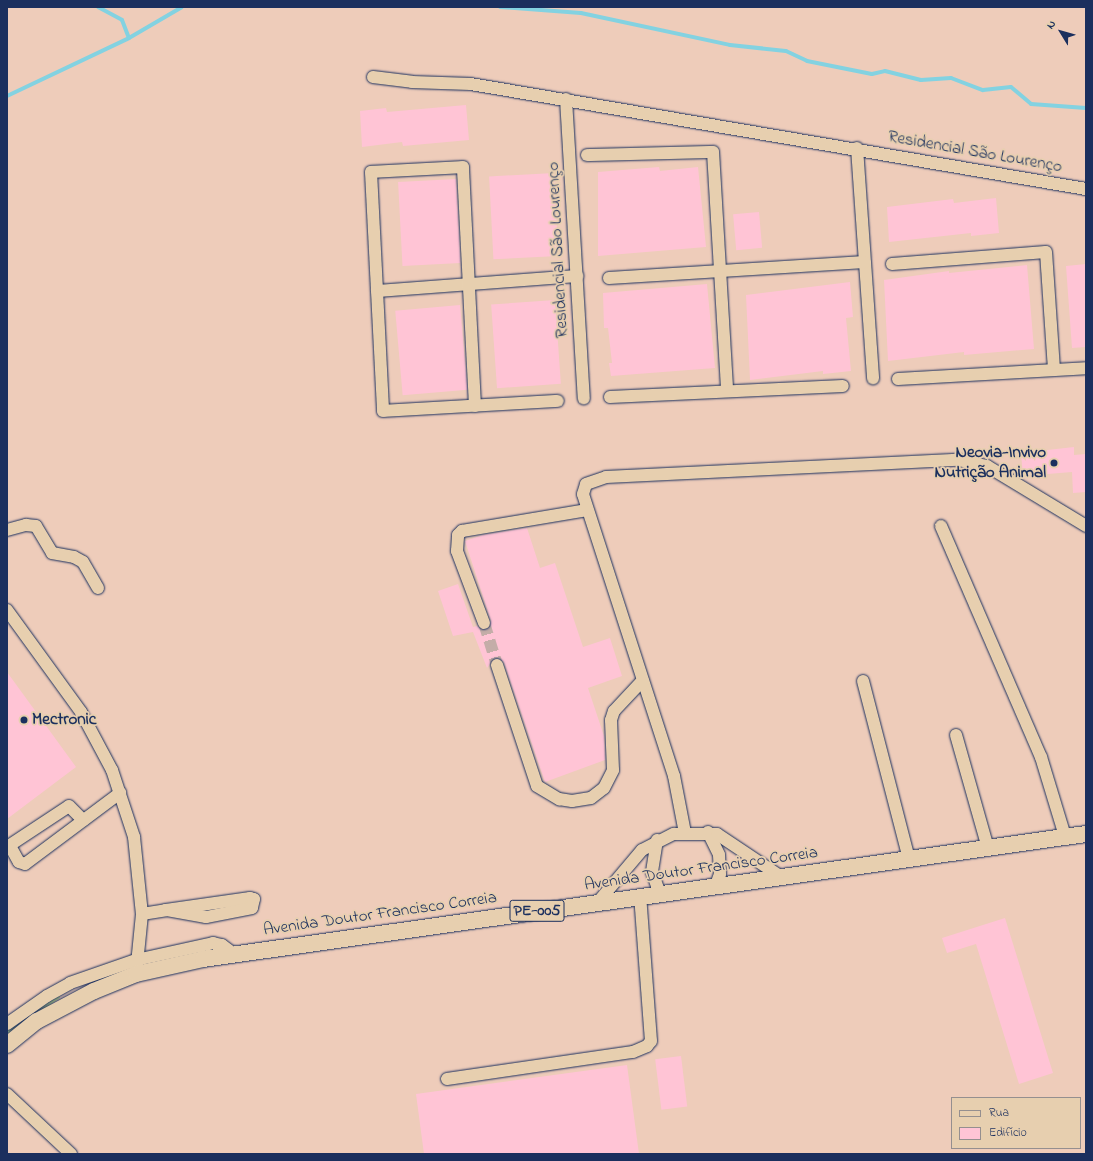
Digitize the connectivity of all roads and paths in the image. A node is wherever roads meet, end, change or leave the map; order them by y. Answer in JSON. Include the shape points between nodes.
{"nodes":[{"id":1,"x":373,"y":77,"type":"dead end"},
{"id":2,"x":566,"y":99,"type":"junction"},
{"id":3,"x":858,"y":148,"type":"junction"},
{"id":4,"x":587,"y":155,"type":"dead end"},
{"id":5,"x":1086,"y":189,"type":"edge"},
{"id":6,"x":865,"y":262,"type":"junction"},
{"id":7,"x":892,"y":264,"type":"dead end"},
{"id":8,"x":720,"y":271,"type":"junction"},
{"id":9,"x":576,"y":276,"type":"junction"},
{"id":10,"x":609,"y":278,"type":"dead end"},
{"id":11,"x":469,"y":284,"type":"junction"},
{"id":12,"x":377,"y":291,"type":"junction"},
{"id":13,"x":1086,"y":368,"type":"edge"},
{"id":14,"x":1054,"y":370,"type":"junction"},
{"id":15,"x":873,"y":378,"type":"dead end"},
{"id":16,"x":898,"y":379,"type":"dead end"},
{"id":17,"x":843,"y":386,"type":"dead end"},
{"id":18,"x":727,"y":392,"type":"junction"},
{"id":19,"x":610,"y":397,"type":"dead end"},
{"id":20,"x":584,"y":398,"type":"dead end"},
{"id":21,"x":558,"y":401,"type":"dead end"},
{"id":22,"x":475,"y":406,"type":"junction"},
{"id":23,"x":587,"y":510,"type":"junction"},
{"id":24,"x":941,"y":526,"type":"dead end"},
{"id":25,"x":1086,"y":526,"type":"edge"},
{"id":26,"x":7,"y":530,"type":"edge"},
{"id":27,"x":98,"y":588,"type":"dead end"},
{"id":28,"x":7,"y":610,"type":"edge"},
{"id":29,"x":484,"y":624,"type":"tunnel mouth"},
{"id":30,"x":497,"y":665,"type":"tunnel mouth"},
{"id":31,"x":643,"y":680,"type":"junction"},
{"id":32,"x":863,"y":681,"type":"dead end"},
{"id":33,"x":956,"y":735,"type":"dead end"},
{"id":34,"x":120,"y":793,"type":"junction"},
{"id":35,"x":83,"y":820,"type":"junction"},
{"id":36,"x":708,"y":832,"type":"junction"},
{"id":37,"x":685,"y":833,"type":"junction"},
{"id":38,"x":1086,"y":834,"type":"edge"},
{"id":39,"x":1065,"y":836,"type":"junction"},
{"id":40,"x":657,"y":840,"type":"junction"},
{"id":41,"x":8,"y":847,"type":"edge"},
{"id":42,"x":988,"y":848,"type":"junction"},
{"id":43,"x":909,"y":859,"type":"junction"},
{"id":44,"x":780,"y":876,"type":"junction"},
{"id":45,"x":716,"y":885,"type":"junction"},
{"id":46,"x":660,"y":894,"type":"junction"},
{"id":47,"x":640,"y":896,"type":"junction"},
{"id":48,"x":598,"y":902,"type":"junction"},
{"id":49,"x":166,"y":910,"type":"junction"},
{"id":50,"x":142,"y":914,"type":"junction"},
{"id":51,"x":136,"y":967,"type":"junction"},
{"id":52,"x":7,"y":1024,"type":"edge"},
{"id":53,"x":7,"y":1045,"type":"edge"},
{"id":54,"x":447,"y":1079,"type":"dead end"},
{"id":55,"x":7,"y":1094,"type":"edge"},
{"id":56,"x":71,"y":1154,"type":"edge"}],
"edges":[{"from":1,"to":2,"type":"street","name":"Residencial São Lourenço","via":[[412,82],[471,84]]},
{"from":2,"to":3,"type":"street","name":"Residencial São Lourenço"},
{"from":2,"to":9,"type":"street","name":"Residencial São Lourenço"},
{"from":3,"to":5,"type":"street","name":"Residencial São Lourenço"},
{"from":3,"to":6,"type":"street"},
{"from":4,"to":8,"type":"street","via":[[713,152]]},
{"from":6,"to":8,"type":"street"},
{"from":6,"to":15,"type":"street"},
{"from":7,"to":14,"type":"street","via":[[1046,252]]},
{"from":8,"to":10,"type":"street"},
{"from":8,"to":18,"type":"street"},
{"from":9,"to":11,"type":"street"},
{"from":9,"to":20,"type":"street","name":"Residencial São Lourenço"},
{"from":11,"to":12,"type":"street"},
{"from":11,"to":12,"type":"street","via":[[462,167],[371,172]]},
{"from":11,"to":22,"type":"street"},
{"from":12,"to":22,"type":"street","via":[[384,411]]},
{"from":13,"to":14,"type":"street"},
{"from":14,"to":16,"type":"street"},
{"from":17,"to":18,"type":"street"},
{"from":18,"to":19,"type":"street"},
{"from":21,"to":22,"type":"street"},
{"from":23,"to":25,"type":"street","via":[[582,488],[606,477],[958,460],[987,466]]},
{"from":23,"to":29,"type":"street","via":[[462,531],[458,535],[457,551]]},
{"from":23,"to":31,"type":"street"},
{"from":24,"to":39,"type":"street","via":[[1040,757]]},
{"from":26,"to":27,"type":"street","via":[[26,525],[36,526],[52,553],[74,557],[83,562]]},
{"from":28,"to":34,"type":"street","via":[[81,712],[106,758]]},
{"from":30,"to":31,"type":"street","via":[[537,786],[559,799],[572,801],[591,798],[604,788],[612,770],[611,720],[614,711]]},
{"from":31,"to":37,"type":"street","via":[[674,776]]},
{"from":32,"to":43,"type":"street"},
{"from":33,"to":42,"type":"street"},
{"from":34,"to":35,"type":"street"},
{"from":34,"to":50,"type":"street","via":[[134,837]]},
{"from":35,"to":41,"type":"street","via":[[69,806]]},
{"from":35,"to":41,"type":"street","via":[[25,864],[19,862]]},
{"from":36,"to":37,"type":"street"},
{"from":36,"to":44,"type":"street","via":[[717,834]]},
{"from":36,"to":45,"type":"street","via":[[719,855],[720,874]]},
{"from":37,"to":40,"type":"street"},
{"from":38,"to":39,"type":"main road","name":"Avenida Doutor Francisco Correia","number":"PE-005"},
{"from":39,"to":42,"type":"main road","name":"Avenida Doutor Francisco Correia","number":"PE-005"},
{"from":40,"to":46,"type":"street","via":[[652,872]]},
{"from":40,"to":48,"type":"street","via":[[642,850]]},
{"from":42,"to":43,"type":"main road","name":"Avenida Doutor Francisco Correia","number":"PE-005"},
{"from":43,"to":44,"type":"main road","name":"Avenida Doutor Francisco Correia","number":"PE-005"},
{"from":44,"to":45,"type":"main road","name":"Avenida Doutor Francisco Correia","number":"PE-005"},
{"from":45,"to":46,"type":"main road","name":"Avenida Doutor Francisco Correia","number":"PE-005"},
{"from":46,"to":47,"type":"main road","name":"Avenida Doutor Francisco Correia","number":"PE-005"},
{"from":47,"to":48,"type":"main road","name":"Avenida Doutor Francisco Correia","number":"PE-005"},
{"from":47,"to":54,"type":"street","via":[[650,1041],[647,1046],[633,1052]]},
{"from":48,"to":51,"type":"main road","name":"Avenida Doutor Francisco Correia","number":"PE-005","via":[[180,963]]},
{"from":49,"to":49,"type":"street","via":[[250,898],[254,899],[253,906],[249,909],[206,917]]},
{"from":49,"to":50,"type":"street"},
{"from":50,"to":51,"type":"street"},
{"from":51,"to":52,"type":"street","via":[[70,983]]},
{"from":51,"to":53,"type":"main road","name":"Avenida Doutor Francisco Correia","number":"PE-005","via":[[54,1011]]},
{"from":55,"to":56,"type":"street"}]}
